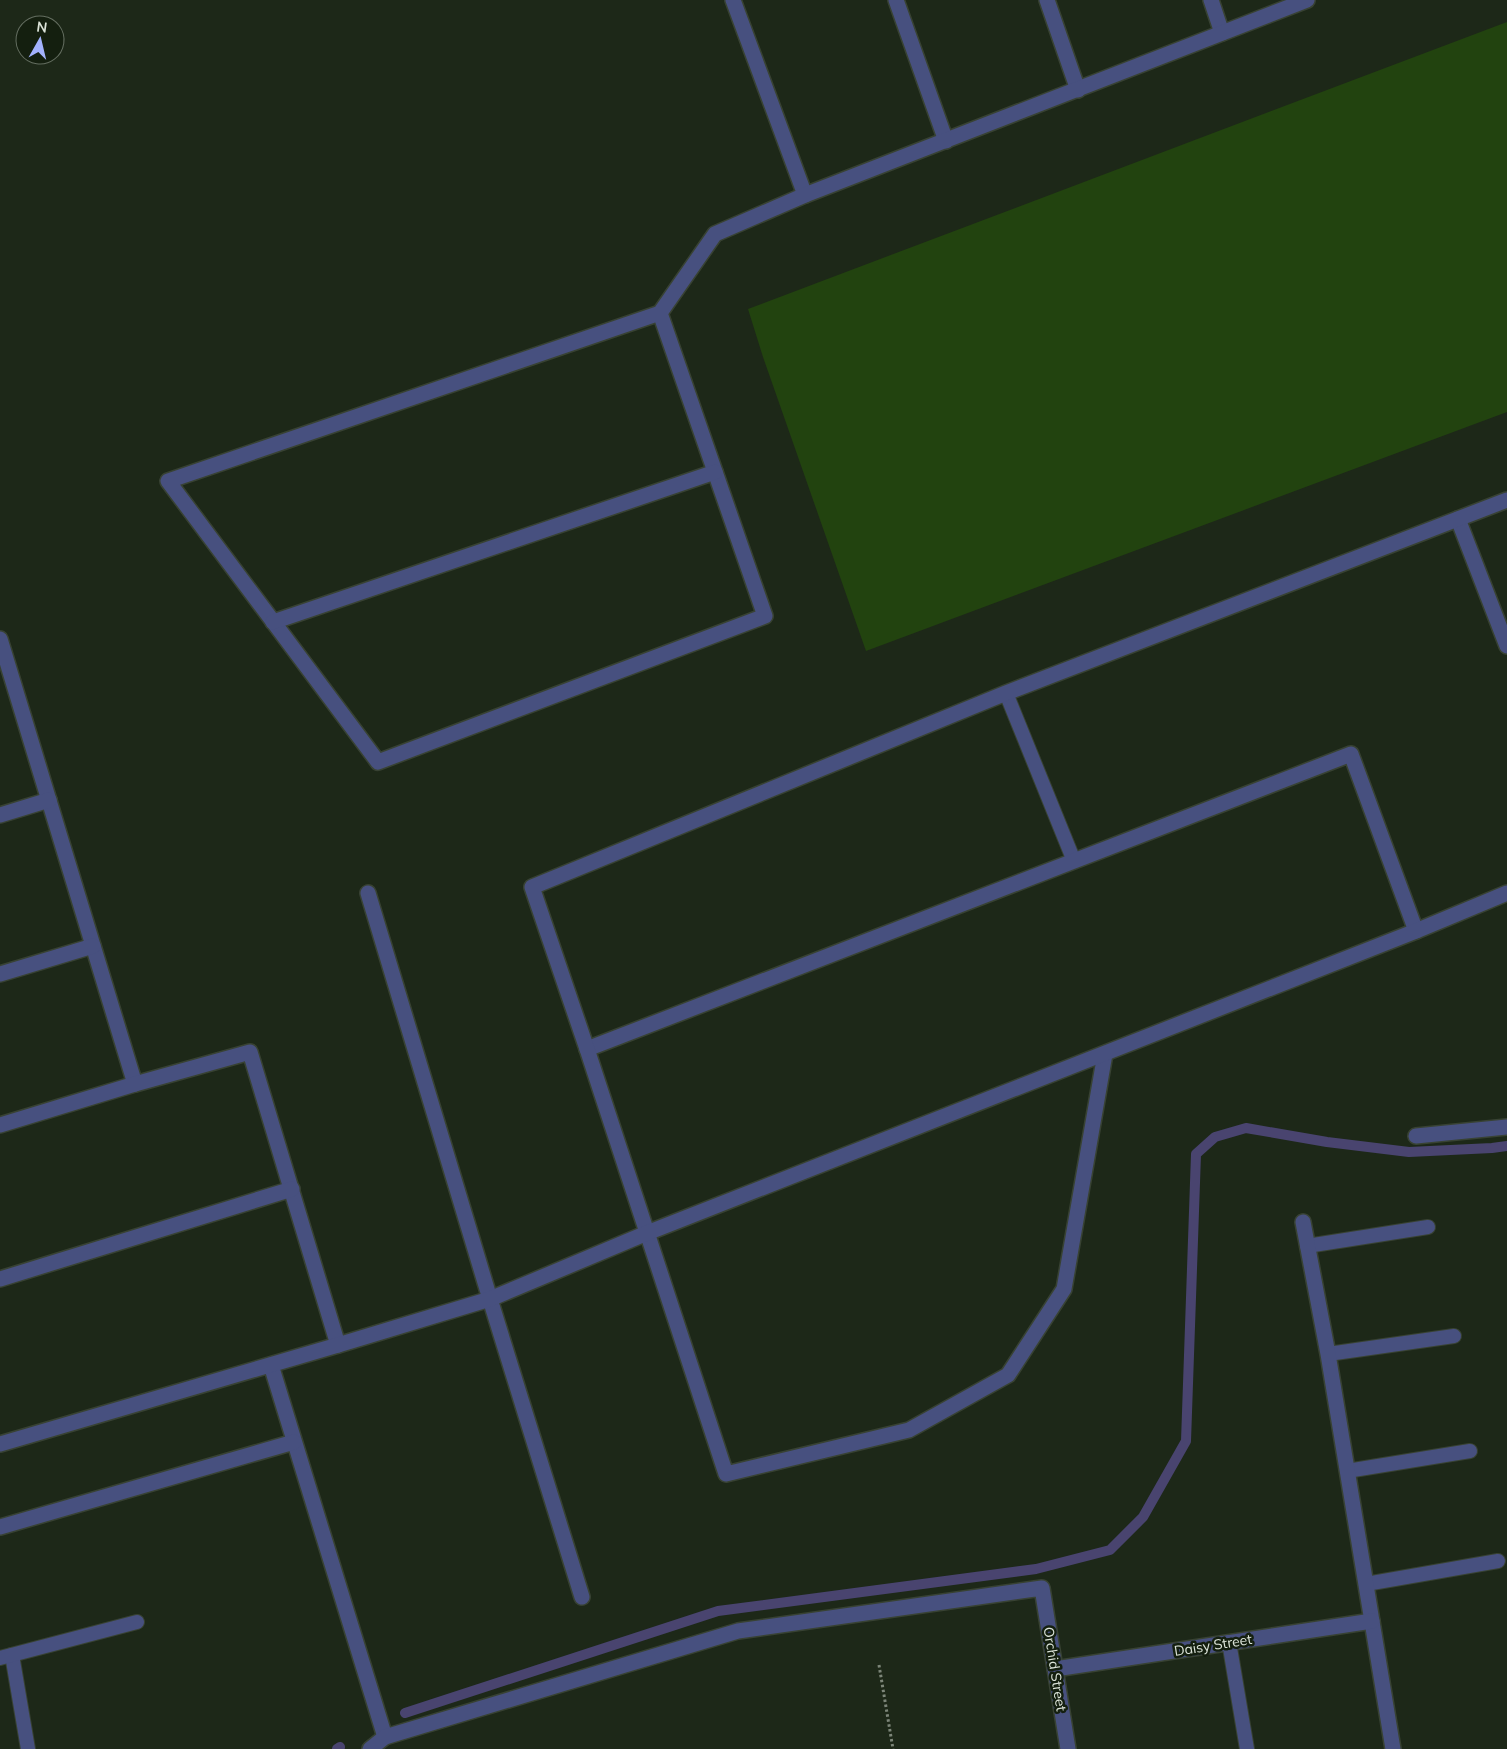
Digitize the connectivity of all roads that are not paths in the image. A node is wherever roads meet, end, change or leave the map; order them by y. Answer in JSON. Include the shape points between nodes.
{"nodes":[{"id":1,"x":733,"y":0,"type":"edge"},
{"id":2,"x":896,"y":0,"type":"edge"},
{"id":3,"x":1047,"y":0,"type":"edge"},
{"id":4,"x":1210,"y":0,"type":"edge"},
{"id":5,"x":1307,"y":0,"type":"edge"},
{"id":6,"x":1222,"y":33,"type":"junction"},
{"id":7,"x":1078,"y":90,"type":"junction"},
{"id":8,"x":946,"y":141,"type":"junction"},
{"id":9,"x":805,"y":195,"type":"junction"},
{"id":10,"x":660,"y":313,"type":"junction"},
{"id":11,"x":715,"y":472,"type":"junction"},
{"id":12,"x":1507,"y":500,"type":"edge"},
{"id":13,"x":1458,"y":519,"type":"junction"},
{"id":14,"x":272,"y":622,"type":"junction"},
{"id":15,"x":0,"y":639,"type":"edge"},
{"id":16,"x":1507,"y":646,"type":"edge"},
{"id":17,"x":3,"y":660,"type":"edge"},
{"id":18,"x":1006,"y":693,"type":"junction"},
{"id":19,"x":49,"y":800,"type":"junction"},
{"id":20,"x":0,"y":815,"type":"edge"},
{"id":21,"x":1074,"y":861,"type":"junction"},
{"id":22,"x":368,"y":893,"type":"dead end"},
{"id":23,"x":1507,"y":893,"type":"edge"},
{"id":24,"x":1416,"y":931,"type":"junction"},
{"id":25,"x":93,"y":946,"type":"junction"},
{"id":26,"x":0,"y":974,"type":"edge"},
{"id":27,"x":587,"y":1049,"type":"junction"},
{"id":28,"x":1105,"y":1054,"type":"junction"},
{"id":29,"x":135,"y":1084,"type":"junction"},
{"id":30,"x":0,"y":1124,"type":"edge"},
{"id":31,"x":1507,"y":1127,"type":"edge"},
{"id":32,"x":1416,"y":1136,"type":"dead end"},
{"id":33,"x":292,"y":1189,"type":"junction"},
{"id":34,"x":1303,"y":1222,"type":"dead end"},
{"id":35,"x":1428,"y":1227,"type":"dead end"},
{"id":36,"x":646,"y":1234,"type":"junction"},
{"id":37,"x":1307,"y":1246,"type":"junction"},
{"id":38,"x":0,"y":1279,"type":"edge"},
{"id":39,"x":490,"y":1299,"type":"junction"},
{"id":40,"x":1454,"y":1336,"type":"dead end"},
{"id":41,"x":338,"y":1346,"type":"junction"},
{"id":42,"x":1328,"y":1354,"type":"junction"},
{"id":43,"x":271,"y":1365,"type":"junction"},
{"id":44,"x":294,"y":1442,"type":"junction"},
{"id":45,"x":0,"y":1444,"type":"edge"},
{"id":46,"x":1470,"y":1451,"type":"dead end"},
{"id":47,"x":1347,"y":1472,"type":"junction"},
{"id":48,"x":0,"y":1527,"type":"edge"},
{"id":49,"x":1498,"y":1561,"type":"dead end"},
{"id":50,"x":1366,"y":1584,"type":"junction"},
{"id":51,"x":582,"y":1597,"type":"dead end"},
{"id":52,"x":1372,"y":1621,"type":"junction"},
{"id":53,"x":137,"y":1622,"type":"dead end"},
{"id":54,"x":1229,"y":1642,"type":"junction"},
{"id":55,"x":6,"y":1657,"type":"edge"},
{"id":56,"x":1055,"y":1669,"type":"junction"},
{"id":57,"x":385,"y":1738,"type":"junction"},
{"id":58,"x":28,"y":1749,"type":"edge"},
{"id":59,"x":370,"y":1749,"type":"edge"},
{"id":60,"x":1068,"y":1749,"type":"edge"},
{"id":61,"x":1247,"y":1749,"type":"edge"},
{"id":62,"x":1393,"y":1749,"type":"edge"}],
"edges":[{"from":1,"to":9,"type":"street"},
{"from":2,"to":8,"type":"street"},
{"from":3,"to":7,"type":"street"},
{"from":4,"to":6,"type":"street"},
{"from":5,"to":6,"type":"street"},
{"from":6,"to":7,"type":"street"},
{"from":7,"to":8,"type":"street"},
{"from":8,"to":9,"type":"street"},
{"from":9,"to":10,"type":"street","via":[[715,234]]},
{"from":10,"to":11,"type":"street"},
{"from":10,"to":14,"type":"street","via":[[168,481]]},
{"from":11,"to":14,"type":"street"},
{"from":11,"to":14,"type":"street","via":[[765,616],[378,762]]},
{"from":12,"to":13,"type":"street"},
{"from":13,"to":16,"type":"street"},
{"from":13,"to":18,"type":"street"},
{"from":15,"to":17,"type":"street"},
{"from":17,"to":19,"type":"street"},
{"from":18,"to":21,"type":"lane"},
{"from":18,"to":27,"type":"street","via":[[532,887]]},
{"from":19,"to":20,"type":"street"},
{"from":19,"to":25,"type":"street"},
{"from":21,"to":24,"type":"street","via":[[1351,754]]},
{"from":21,"to":27,"type":"street"},
{"from":22,"to":39,"type":"street"},
{"from":23,"to":24,"type":"street"},
{"from":24,"to":28,"type":"street"},
{"from":25,"to":26,"type":"street"},
{"from":25,"to":29,"type":"street"},
{"from":27,"to":36,"type":"street"},
{"from":28,"to":36,"type":"street"},
{"from":28,"to":36,"type":"street","via":[[1064,1289],[1008,1375],[909,1430],[726,1474]]},
{"from":29,"to":30,"type":"street"},
{"from":29,"to":33,"type":"street","via":[[250,1052]]},
{"from":31,"to":32,"type":"street"},
{"from":33,"to":38,"type":"street"},
{"from":33,"to":41,"type":"street"},
{"from":34,"to":37,"type":"street"},
{"from":35,"to":37,"type":"lane"},
{"from":36,"to":39,"type":"street"},
{"from":37,"to":42,"type":"street"},
{"from":39,"to":41,"type":"street"},
{"from":39,"to":51,"type":"street"},
{"from":40,"to":42,"type":"lane"},
{"from":41,"to":43,"type":"street"},
{"from":42,"to":47,"type":"street"},
{"from":43,"to":44,"type":"street"},
{"from":43,"to":45,"type":"street"},
{"from":44,"to":48,"type":"street"},
{"from":44,"to":57,"type":"street"},
{"from":46,"to":47,"type":"lane"},
{"from":47,"to":50,"type":"street"},
{"from":49,"to":50,"type":"lane"},
{"from":50,"to":52,"type":"street"},
{"from":52,"to":54,"type":"street","name":"Daisy Street"},
{"from":52,"to":62,"type":"street"},
{"from":53,"to":55,"type":"lane"},
{"from":54,"to":56,"type":"street","name":"Daisy Street"},
{"from":54,"to":61,"type":"lane"},
{"from":55,"to":58,"type":"lane"},
{"from":56,"to":57,"type":"street","name":"Orchid Street","via":[[1042,1588],[738,1631]]},
{"from":56,"to":60,"type":"street","name":"Orchid Street"},
{"from":57,"to":59,"type":"street"}]}
